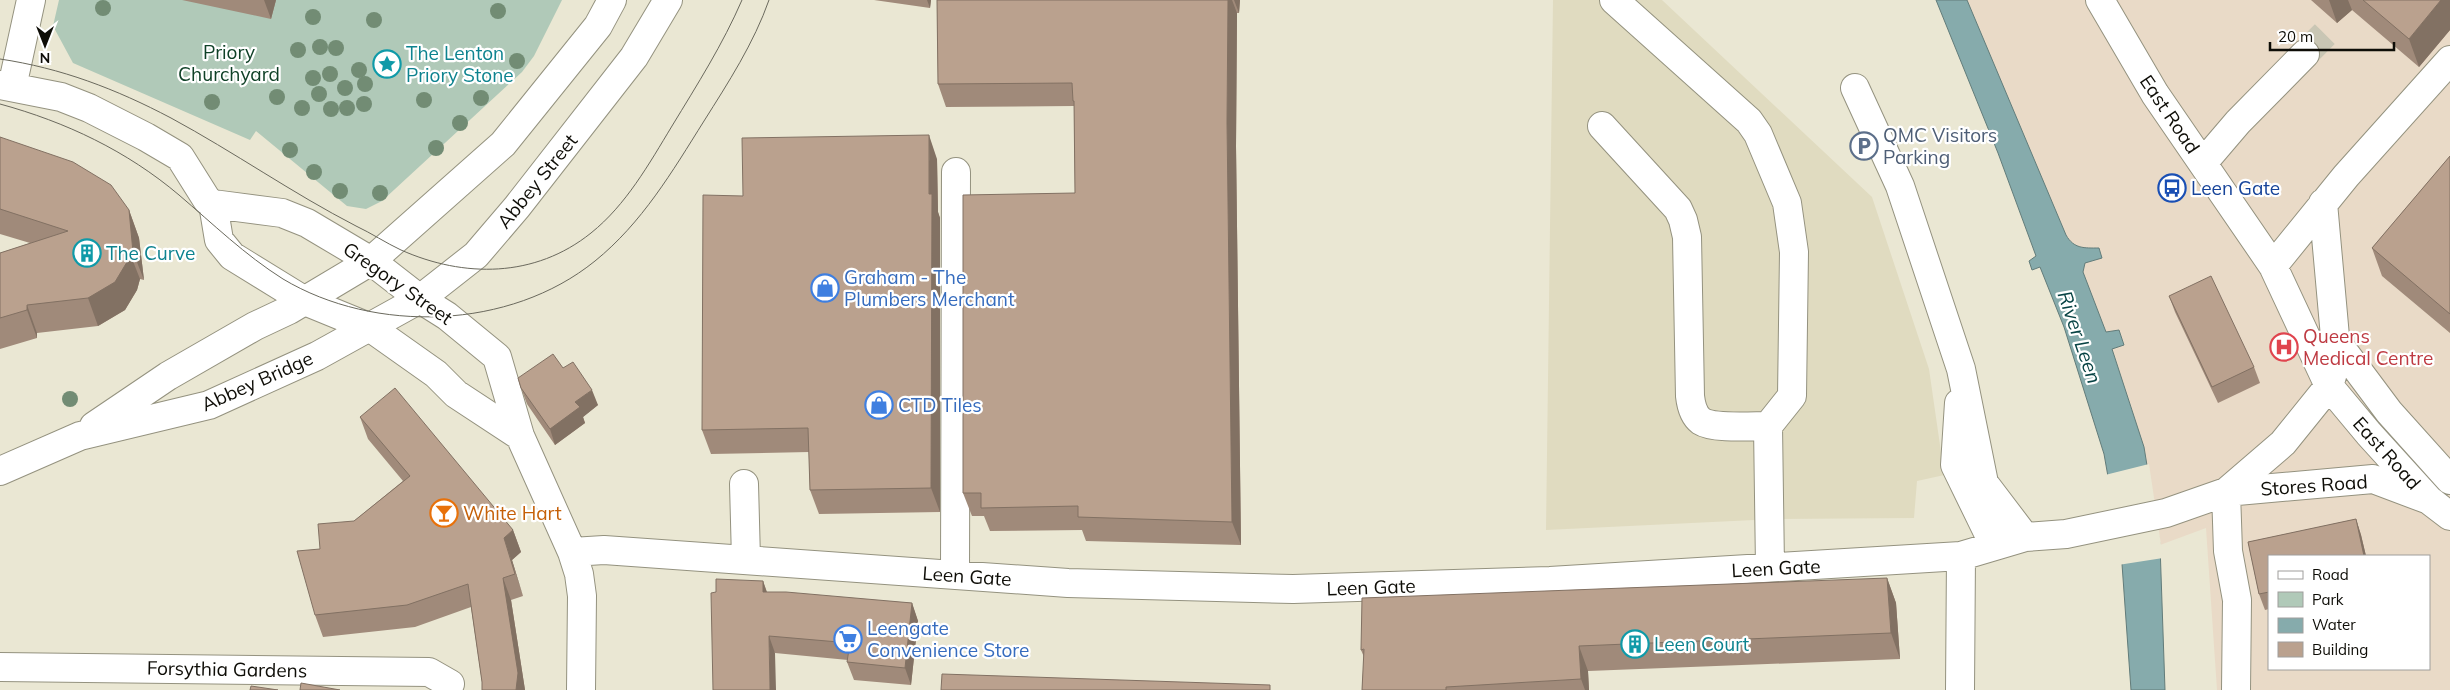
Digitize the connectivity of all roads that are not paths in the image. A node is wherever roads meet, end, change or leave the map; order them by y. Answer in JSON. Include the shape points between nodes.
{"nodes":[{"id":1,"x":31,"y":0,"type":"edge"},
{"id":2,"x":612,"y":0,"type":"edge"},
{"id":3,"x":668,"y":0,"type":"edge"},
{"id":4,"x":1614,"y":0,"type":"edge"},
{"id":5,"x":2100,"y":0,"type":"edge"},
{"id":6,"x":2305,"y":54,"type":"tunnel mouth"},
{"id":7,"x":2450,"y":60,"type":"edge"},
{"id":8,"x":4,"y":86,"type":"edge"},
{"id":9,"x":1855,"y":88,"type":"dead end"},
{"id":10,"x":1602,"y":126,"type":"dead end"},
{"id":11,"x":2204,"y":163,"type":"junction"},
{"id":12,"x":956,"y":172,"type":"dead end"},
{"id":13,"x":2323,"y":203,"type":"junction"},
{"id":14,"x":212,"y":204,"type":"junction"},
{"id":15,"x":371,"y":261,"type":"junction"},
{"id":16,"x":2273,"y":266,"type":"junction"},
{"id":17,"x":420,"y":299,"type":"junction"},
{"id":18,"x":305,"y":301,"type":"junction"},
{"id":19,"x":371,"y":328,"type":"junction"},
{"id":20,"x":2336,"y":341,"type":"junction"},
{"id":21,"x":1961,"y":369,"type":"junction"},
{"id":22,"x":2329,"y":386,"type":"junction"},
{"id":23,"x":1768,"y":426,"type":"junction"},
{"id":24,"x":80,"y":436,"type":"junction"},
{"id":25,"x":520,"y":436,"type":"junction"},
{"id":26,"x":0,"y":471,"type":"edge"},
{"id":27,"x":2450,"y":480,"type":"edge"},
{"id":28,"x":744,"y":484,"type":"dead end"},
{"id":29,"x":2226,"y":492,"type":"junction"},
{"id":30,"x":2429,"y":500,"type":"junction"},
{"id":31,"x":2166,"y":513,"type":"joint"},
{"id":32,"x":2450,"y":516,"type":"edge"},
{"id":33,"x":2025,"y":537,"type":"junction"},
{"id":34,"x":1994,"y":545,"type":"junction"},
{"id":35,"x":572,"y":552,"type":"junction"},
{"id":36,"x":1962,"y":556,"type":"junction"},
{"id":37,"x":746,"y":559,"type":"junction"},
{"id":38,"x":1770,"y":568,"type":"junction"},
{"id":39,"x":955,"y":575,"type":"junction"},
{"id":40,"x":0,"y":667,"type":"edge"},
{"id":41,"x":450,"y":684,"type":"dead end"},
{"id":42,"x":581,"y":690,"type":"edge"},
{"id":43,"x":1960,"y":690,"type":"edge"},
{"id":44,"x":2236,"y":690,"type":"edge"}],
"edges":[{"from":1,"to":8,"type":"street"},
{"from":2,"to":15,"type":"street","via":[[598,26],[503,144]]},
{"from":3,"to":17,"type":"street","name":"Abbey Street","via":[[634,57],[517,207],[476,255]]},
{"from":4,"to":23,"type":"street","via":[[1749,121],[1758,134],[1787,203],[1794,252],[1792,396]]},
{"from":5,"to":11,"type":"street","name":"East Road","via":[[2155,94]]},
{"from":6,"to":11,"type":"street","via":[[2238,122]]},
{"from":7,"to":13,"type":"street"},
{"from":8,"to":14,"type":"street","via":[[61,97],[89,108],[180,156]]},
{"from":9,"to":21,"type":"street","via":[[1900,186]]},
{"from":10,"to":23,"type":"street","via":[[1678,209],[1683,220],[1688,261],[1692,411],[1701,421],[1711,424]]},
{"from":11,"to":16,"type":"street","name":"East Road"},
{"from":12,"to":39,"type":"street"},
{"from":13,"to":16,"type":"street"},
{"from":13,"to":20,"type":"street"},
{"from":14,"to":15,"type":"street","name":"Gregory Street","via":[[282,213],[307,223]]},
{"from":14,"to":18,"type":"street","via":[[219,240],[232,256]]},
{"from":15,"to":17,"type":"street","name":"Gregory Street"},
{"from":15,"to":18,"type":"street"},
{"from":16,"to":22,"type":"street","name":"East Road"},
{"from":17,"to":19,"type":"street","name":"Abbey Street"},
{"from":17,"to":25,"type":"street","name":"Gregory Street","via":[[447,316],[497,357]]},
{"from":18,"to":19,"type":"street"},
{"from":18,"to":24,"type":"street","name":"Abbey Bridge","via":[[168,376]]},
{"from":19,"to":24,"type":"street","name":"Abbey Bridge","via":[[209,406]]},
{"from":19,"to":25,"type":"street","via":[[436,374],[456,394]]},
{"from":20,"to":22,"type":"street","via":[[2337,359]]},
{"from":20,"to":27,"type":"street","via":[[2389,412]]},
{"from":21,"to":33,"type":"street","via":[[1984,483]]},
{"from":21,"to":34,"type":"street","via":[[1955,466]]},
{"from":22,"to":29,"type":"street","name":"Stores Road","via":[[2283,443]]},
{"from":22,"to":30,"type":"street","name":"East Road"},
{"from":23,"to":38,"type":"street"},
{"from":24,"to":26,"type":"street","name":"Abbey Bridge"},
{"from":25,"to":35,"type":"street","name":"Gregory Street"},
{"from":28,"to":37,"type":"street"},
{"from":29,"to":30,"type":"street","name":"Stores Road","via":[[2373,478]]},
{"from":29,"to":31,"type":"street","name":"Stores Road"},
{"from":29,"to":44,"type":"street","via":[[2228,551],[2237,600]]},
{"from":30,"to":32,"type":"street","name":"East Road"},
{"from":31,"to":33,"type":"street","name":"Leen Gate","via":[[2066,534]]},
{"from":33,"to":34,"type":"street","name":"Leen Gate"},
{"from":34,"to":36,"type":"street","name":"Leen Gate"},
{"from":35,"to":37,"type":"street","name":"Leen Gate","via":[[604,550]]},
{"from":35,"to":42,"type":"street","name":"Gregory Street","via":[[582,596]]},
{"from":36,"to":38,"type":"street","name":"Leen Gate"},
{"from":36,"to":43,"type":"street"},
{"from":37,"to":39,"type":"street","name":"Leen Gate"},
{"from":38,"to":39,"type":"street","name":"Leen Gate","via":[[1550,581],[1326,589],[1068,583]]},
{"from":40,"to":41,"type":"street","name":"Forsythia Gardens","via":[[429,672]]}]}
